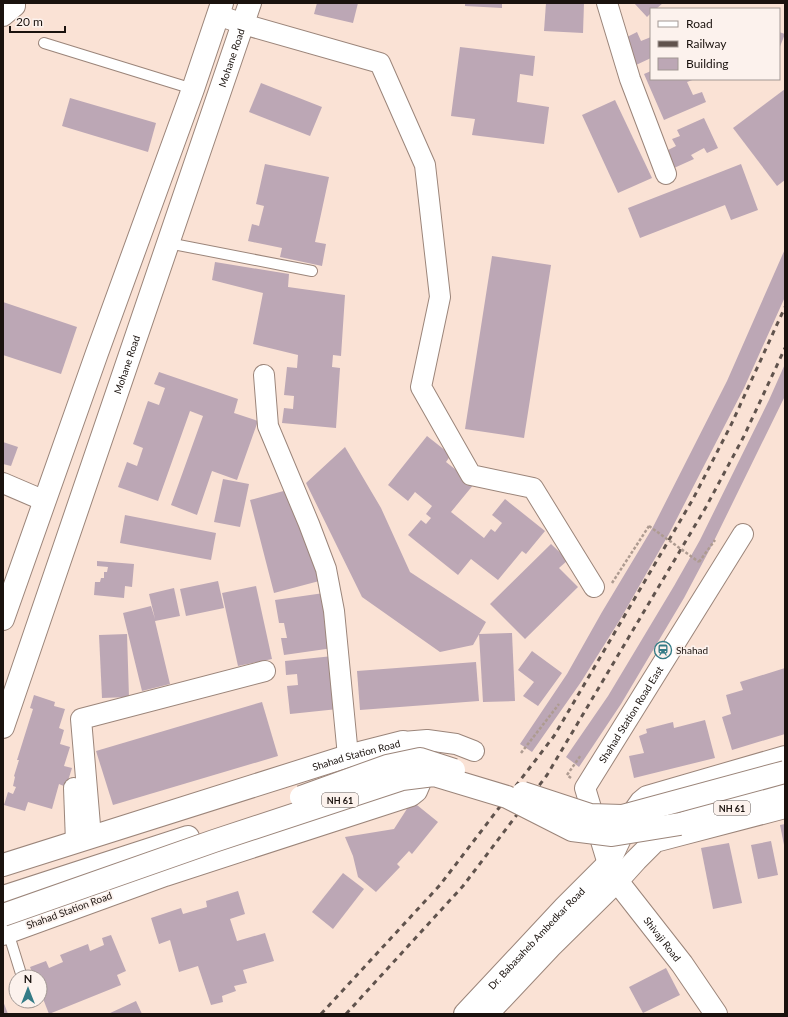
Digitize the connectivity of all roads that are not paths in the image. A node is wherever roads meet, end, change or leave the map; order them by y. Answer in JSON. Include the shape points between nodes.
{"nodes":[{"id":1,"x":15,"y":3,"type":"edge"},
{"id":2,"x":250,"y":3,"type":"edge"},
{"id":3,"x":607,"y":3,"type":"edge"},
{"id":4,"x":220,"y":9,"type":"edge"},
{"id":5,"x":3,"y":16,"type":"edge"},
{"id":6,"x":243,"y":24,"type":"junction"},
{"id":7,"x":44,"y":43,"type":"dead end"},
{"id":8,"x":193,"y":89,"type":"junction"},
{"id":9,"x":666,"y":174,"type":"dead end"},
{"id":10,"x":168,"y":243,"type":"junction"},
{"id":11,"x":312,"y":271,"type":"dead end"},
{"id":12,"x":264,"y":375,"type":"dead end"},
{"id":13,"x":3,"y":483,"type":"edge"},
{"id":14,"x":45,"y":501,"type":"junction"},
{"id":15,"x":743,"y":534,"type":"dead end"},
{"id":16,"x":601,"y":588,"type":"road end"},
{"id":17,"x":3,"y":619,"type":"edge"},
{"id":18,"x":265,"y":671,"type":"dead end"},
{"id":19,"x":3,"y":727,"type":"edge"},
{"id":20,"x":403,"y":742,"type":"junction"},
{"id":21,"x":73,"y":747,"type":"dead end"},
{"id":22,"x":474,"y":751,"type":"dead end"},
{"id":23,"x":348,"y":756,"type":"junction"},
{"id":24,"x":785,"y":757,"type":"edge"},
{"id":25,"x":785,"y":772,"type":"edge"},
{"id":26,"x":785,"y":792,"type":"edge"},
{"id":27,"x":785,"y":807,"type":"edge"},
{"id":28,"x":83,"y":840,"type":"junction"},
{"id":29,"x":3,"y":865,"type":"edge"},
{"id":30,"x":612,"y":873,"type":"junction"},
{"id":31,"x":3,"y":897,"type":"edge"},
{"id":32,"x":5,"y":927,"type":"edge"},
{"id":33,"x":19,"y":969,"type":"edge"},
{"id":34,"x":465,"y":1014,"type":"edge"},
{"id":35,"x":487,"y":1014,"type":"edge"},
{"id":36,"x":716,"y":1014,"type":"edge"}],
"edges":[{"from":1,"to":5,"type":"street","via":[[15,6]]},
{"from":2,"to":6,"type":"main road","name":"Mohane Road"},
{"from":3,"to":9,"type":"street","via":[[630,79]]},
{"from":4,"to":6,"type":"street"},
{"from":4,"to":8,"type":"main road"},
{"from":6,"to":10,"type":"main road","name":"Mohane Road"},
{"from":6,"to":16,"type":"street","via":[[380,63],[425,165],[440,297],[421,387],[471,475],[533,488]]},
{"from":7,"to":8,"type":"lane"},
{"from":8,"to":14,"type":"main road"},
{"from":10,"to":11,"type":"lane"},
{"from":10,"to":19,"type":"main road","name":"Mohane Road"},
{"from":12,"to":23,"type":"street","via":[[268,426],[326,569],[334,611]]},
{"from":13,"to":14,"type":"street"},
{"from":14,"to":17,"type":"main road"},
{"from":15,"to":30,"type":"street","name":"Shahad Station Road East","via":[[585,788]]},
{"from":18,"to":28,"type":"street","via":[[81,719]]},
{"from":20,"to":22,"type":"street","via":[[426,740],[456,744]]},
{"from":20,"to":23,"type":"main road","name":"Shahad Station Road"},
{"from":20,"to":32,"type":"main road","name":"Shahad Station Road","via":[[419,784],[416,791],[410,795]]},
{"from":21,"to":28,"type":"street"},
{"from":23,"to":28,"type":"main road","name":"Shahad Station Road"},
{"from":24,"to":30,"type":"main road","via":[[648,797],[641,802],[629,819]]},
{"from":25,"to":31,"type":"main road","number":"NH 61","bridge":true,"via":[[622,816],[590,815],[420,759],[387,766],[188,837]]},
{"from":26,"to":32,"type":"main road","number":"NH 61","bridge":true,"via":[[680,824],[612,835],[572,830],[507,797],[434,775],[402,779],[222,839]]},
{"from":27,"to":30,"type":"main road","via":[[655,841],[636,860]]},
{"from":28,"to":29,"type":"main road","name":"Shahad Station Road"},
{"from":30,"to":34,"type":"main road","name":"Dr. Babasaheb Ambedkar Road","via":[[565,907]]},
{"from":30,"to":35,"type":"main road","name":"Dr. Babasaheb Ambedkar Road","via":[[550,947]]},
{"from":30,"to":36,"type":"main road","name":"Shivaji Road","via":[[682,964]]},
{"from":32,"to":33,"type":"lane"}]}
